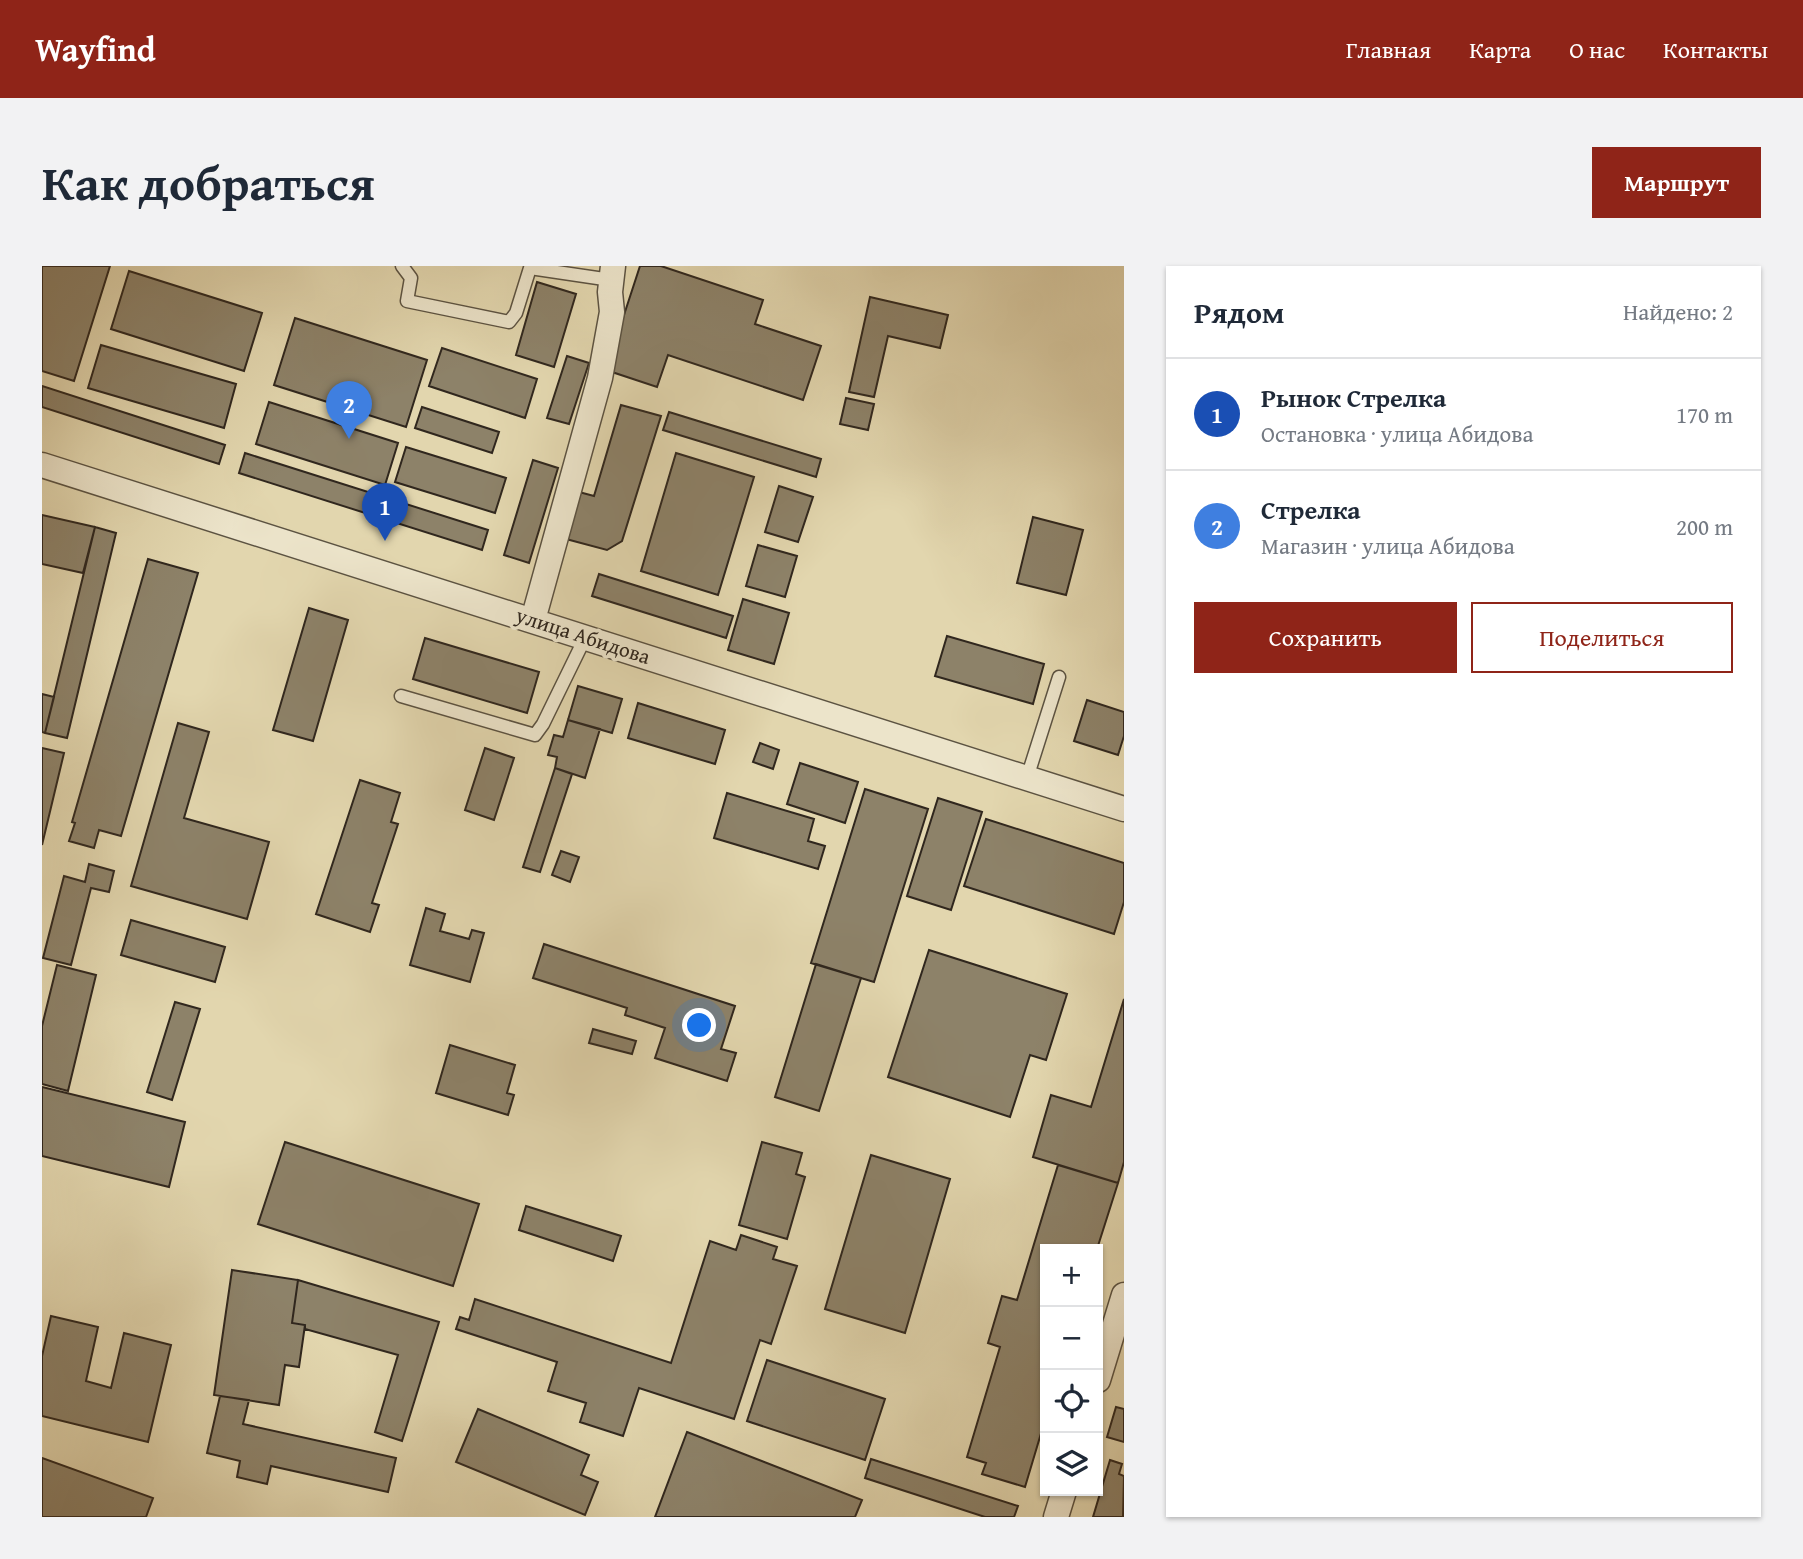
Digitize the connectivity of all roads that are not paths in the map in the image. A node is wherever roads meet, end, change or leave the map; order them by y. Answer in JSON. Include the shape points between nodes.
{"nodes":[{"id":1,"x":402,"y":266,"type":"edge"},
{"id":2,"x":612,"y":273,"type":"edge"},
{"id":3,"x":42,"y":465,"type":"edge"},
{"id":4,"x":533,"y":620,"type":"junction"},
{"id":5,"x":586,"y":636,"type":"junction"},
{"id":6,"x":1059,"y":677,"type":"dead end"},
{"id":7,"x":401,"y":696,"type":"dead end"},
{"id":8,"x":1027,"y":778,"type":"junction"},
{"id":9,"x":1124,"y":809,"type":"edge"},
{"id":10,"x":1124,"y":1295,"type":"edge"},
{"id":11,"x":1101,"y":1370,"type":"edge"},
{"id":12,"x":1062,"y":1496,"type":"edge"},
{"id":13,"x":1056,"y":1517,"type":"edge"}],
"edges":[{"from":1,"to":2,"type":"lane","via":[[411,278],[408,300],[509,322],[530,268]]},
{"from":2,"to":4,"type":"street","via":[[612,312],[600,378]]},
{"from":3,"to":4,"type":"street","name":"улица Абидова"},
{"from":4,"to":5,"type":"street","name":"улица Абидова"},
{"from":5,"to":7,"type":"lane","via":[[535,735]]},
{"from":5,"to":8,"type":"street","name":"улица Абидова"},
{"from":6,"to":8,"type":"lane"},
{"from":8,"to":9,"type":"street","name":"улица Абидова"},
{"from":10,"to":11,"type":"street"},
{"from":12,"to":13,"type":"street"}]}
